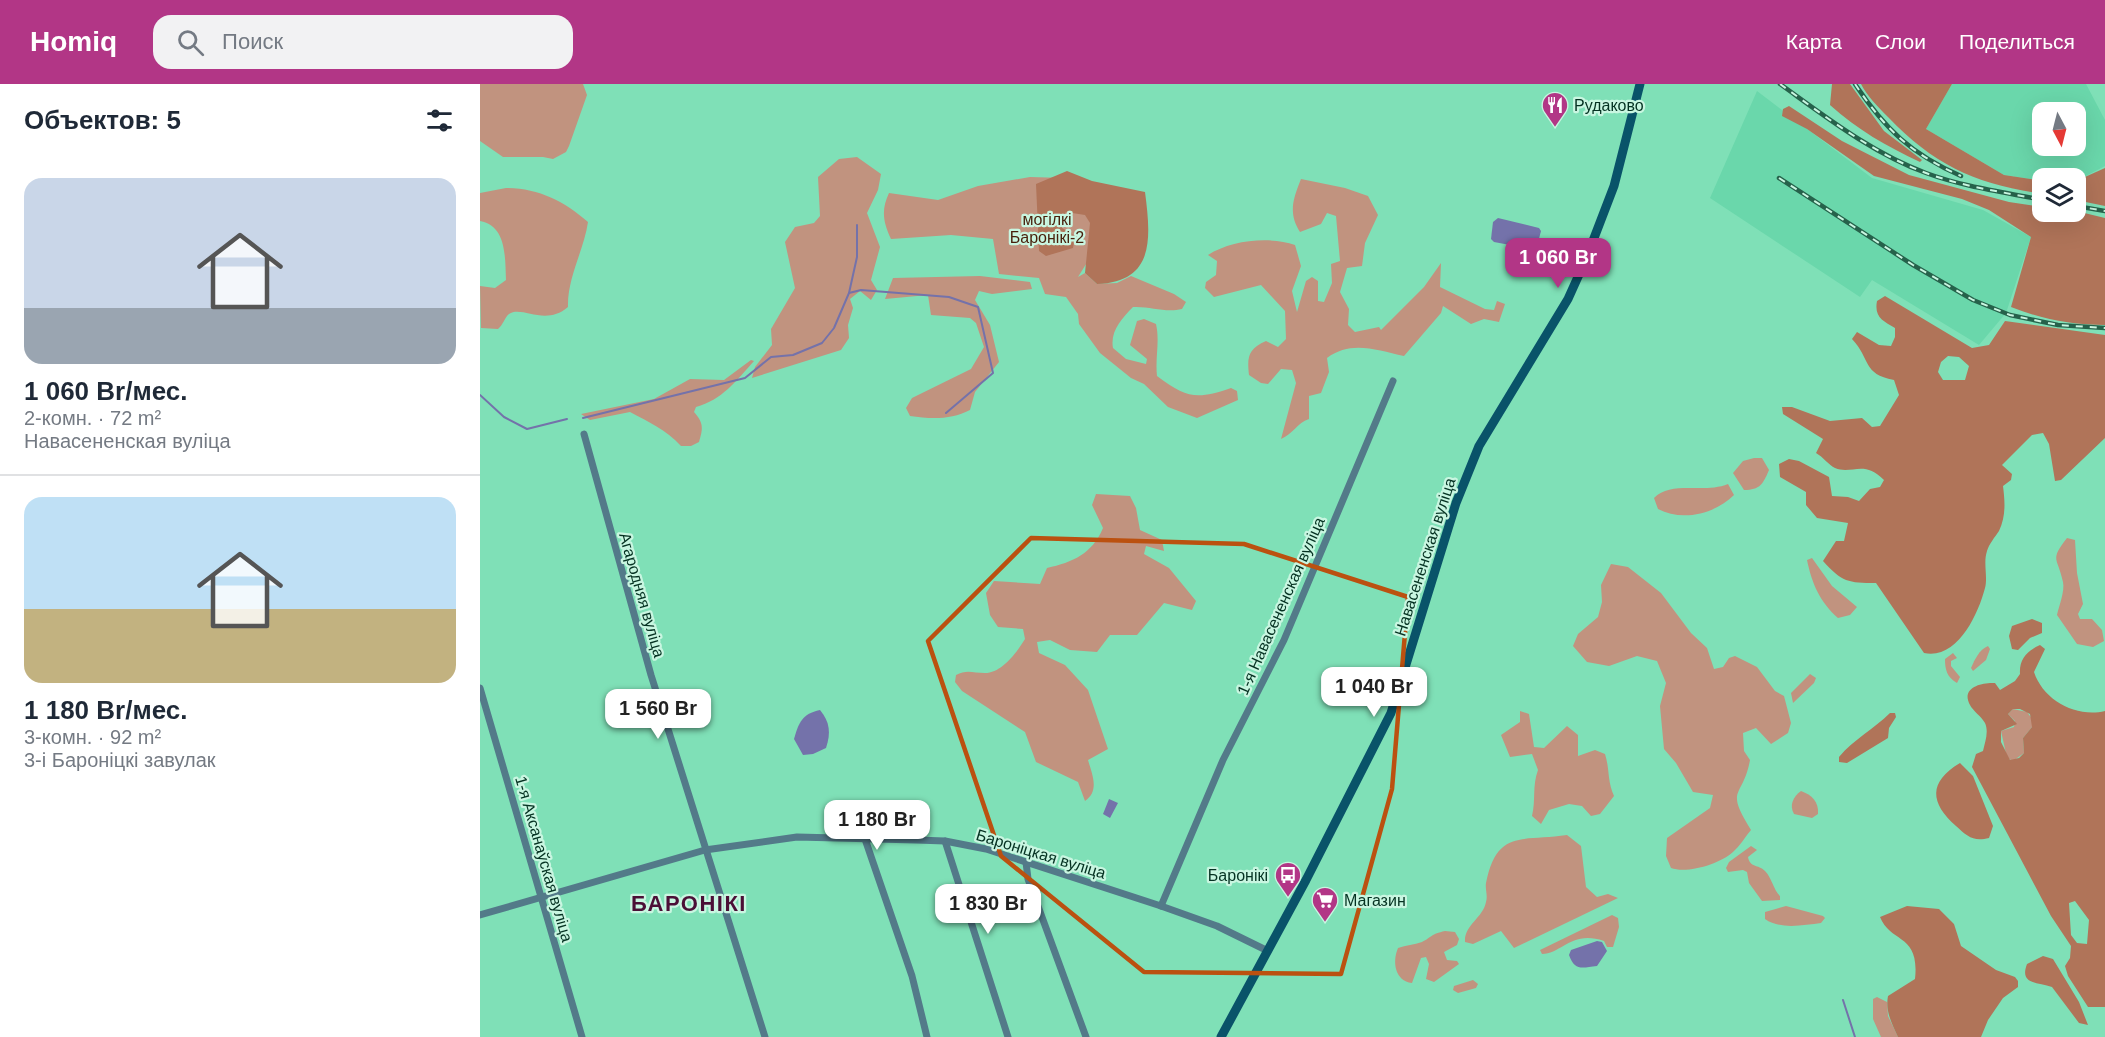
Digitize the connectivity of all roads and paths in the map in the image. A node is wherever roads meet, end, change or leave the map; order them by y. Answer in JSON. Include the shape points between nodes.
{"nodes":[{"id":1,"x":1640,"y":84,"type":"edge"},
{"id":2,"x":1393,"y":381,"type":"dead end"},
{"id":3,"x":584,"y":434,"type":"dead end"},
{"id":4,"x":480,"y":688,"type":"edge"},
{"id":5,"x":865,"y":839,"type":"junction"},
{"id":6,"x":945,"y":841,"type":"junction"},
{"id":7,"x":705,"y":850,"type":"junction"},
{"id":8,"x":1026,"y":862,"type":"junction"},
{"id":9,"x":541,"y":898,"type":"junction"},
{"id":10,"x":1161,"y":906,"type":"junction"},
{"id":11,"x":480,"y":915,"type":"edge"},
{"id":12,"x":1268,"y":951,"type":"junction"},
{"id":13,"x":582,"y":1037,"type":"edge"},
{"id":14,"x":765,"y":1037,"type":"edge"},
{"id":15,"x":927,"y":1037,"type":"edge"},
{"id":16,"x":1008,"y":1037,"type":"edge"},
{"id":17,"x":1086,"y":1037,"type":"edge"},
{"id":18,"x":1221,"y":1037,"type":"edge"}],
"edges":[{"from":1,"to":12,"type":"main road","name":"Навасененская вуліца","via":[[1614,186],[1568,300],[1479,446],[1456,503],[1392,713]]},
{"from":2,"to":10,"type":"street","name":"1-я Навасененская вуліца","via":[[1284,640],[1223,760]]},
{"from":3,"to":7,"type":"street","name":"Агародняя вуліца","via":[[625,587]]},
{"from":4,"to":9,"type":"street","name":"1-я Аксанаўская вуліца"},
{"from":5,"to":6,"type":"street","name":"Бароніцкая вуліца"},
{"from":5,"to":7,"type":"street","name":"Бароніцкая вуліца","via":[[797,837]]},
{"from":5,"to":15,"type":"street","via":[[912,976]]},
{"from":6,"to":8,"type":"street","name":"Бароніцкая вуліца"},
{"from":6,"to":16,"type":"street"},
{"from":7,"to":9,"type":"street","name":"Бароніцкая вуліца"},
{"from":7,"to":14,"type":"street","name":"Агародняя вуліца"},
{"from":8,"to":10,"type":"street","name":"Бароніцкая вуліца"},
{"from":8,"to":17,"type":"street","via":[[1028,879]]},
{"from":9,"to":11,"type":"street","name":"Бароніцкая вуліца"},
{"from":9,"to":13,"type":"street","name":"1-я Аксанаўская вуліца"},
{"from":10,"to":12,"type":"street","name":"Бароніцкая вуліца","via":[[1217,926]]},
{"from":12,"to":18,"type":"main road","name":"Навасененская вуліца"}]}
